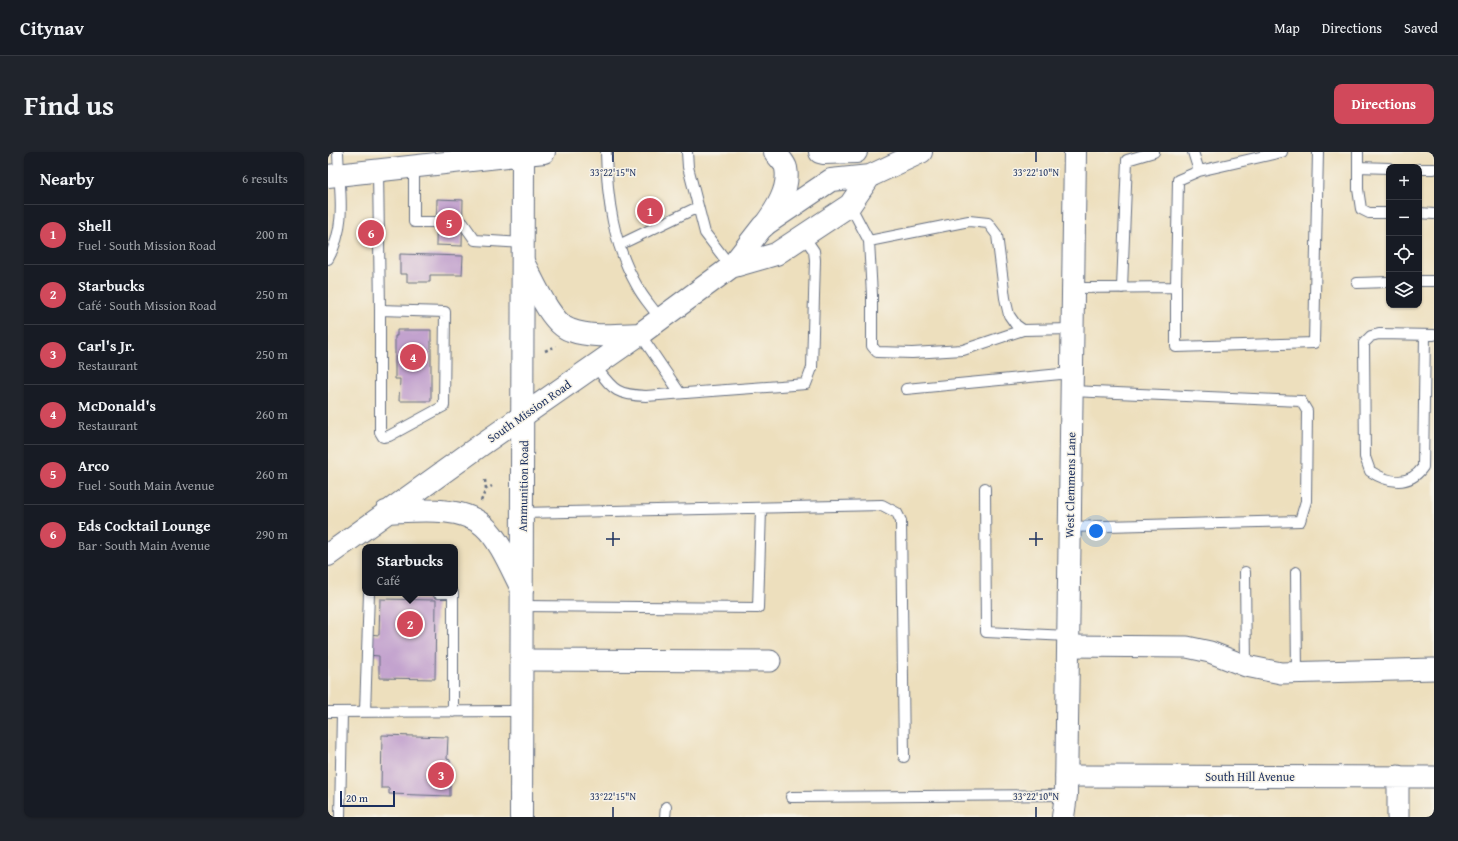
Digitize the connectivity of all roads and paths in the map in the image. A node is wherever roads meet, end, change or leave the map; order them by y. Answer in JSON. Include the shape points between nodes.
{"nodes":[{"id":1,"x":338,"y":152,"type":"edge"},
{"id":2,"x":544,"y":152,"type":"edge"},
{"id":3,"x":606,"y":152,"type":"edge"},
{"id":4,"x":687,"y":152,"type":"edge"},
{"id":5,"x":775,"y":152,"type":"edge"},
{"id":6,"x":820,"y":152,"type":"edge"},
{"id":7,"x":856,"y":152,"type":"edge"},
{"id":8,"x":921,"y":152,"type":"edge"},
{"id":9,"x":1075,"y":152,"type":"edge"},
{"id":10,"x":1154,"y":152,"type":"edge"},
{"id":11,"x":1194,"y":152,"type":"edge"},
{"id":12,"x":1282,"y":152,"type":"edge"},
{"id":13,"x":1318,"y":152,"type":"edge"},
{"id":14,"x":1358,"y":152,"type":"edge"},
{"id":15,"x":523,"y":154,"type":"junction"},
{"id":16,"x":414,"y":167,"type":"junction"},
{"id":17,"x":1358,"y":167,"type":"junction"},
{"id":18,"x":1386,"y":168,"type":"edge"},
{"id":19,"x":1422,"y":169,"type":"edge"},
{"id":20,"x":1434,"y":169,"type":"edge"},
{"id":21,"x":378,"y":171,"type":"junction"},
{"id":22,"x":1199,"y":171,"type":"junction"},
{"id":23,"x":333,"y":175,"type":"edge"},
{"id":24,"x":870,"y":176,"type":"junction"},
{"id":25,"x":850,"y":205,"type":"junction"},
{"id":26,"x":698,"y":207,"type":"junction"},
{"id":27,"x":1386,"y":213,"type":"edge"},
{"id":28,"x":1422,"y":214,"type":"edge"},
{"id":29,"x":1434,"y":214,"type":"edge"},
{"id":30,"x":436,"y":222,"type":"dead end"},
{"id":31,"x":463,"y":223,"type":"dead end"},
{"id":32,"x":763,"y":226,"type":"junction"},
{"id":33,"x":803,"y":235,"type":"junction"},
{"id":34,"x":869,"y":241,"type":"junction"},
{"id":35,"x":620,"y":245,"type":"junction"},
{"id":36,"x":523,"y":253,"type":"junction"},
{"id":37,"x":328,"y":259,"type":"edge"},
{"id":38,"x":731,"y":267,"type":"junction"},
{"id":39,"x":1422,"y":281,"type":"edge"},
{"id":40,"x":1434,"y":281,"type":"edge"},
{"id":41,"x":1386,"y":282,"type":"edge"},
{"id":42,"x":1357,"y":283,"type":"dead end"},
{"id":43,"x":1176,"y":287,"type":"junction"},
{"id":44,"x":1072,"y":288,"type":"junction"},
{"id":45,"x":1122,"y":288,"type":"junction"},
{"id":46,"x":380,"y":310,"type":"junction"},
{"id":47,"x":660,"y":319,"type":"junction"},
{"id":48,"x":1072,"y":329,"type":"junction"},
{"id":49,"x":1023,"y":330,"type":"junction"},
{"id":50,"x":640,"y":334,"type":"junction"},
{"id":51,"x":1430,"y":335,"type":"edge"},
{"id":52,"x":556,"y":346,"type":"dead end"},
{"id":53,"x":545,"y":350,"type":"dead end"},
{"id":54,"x":595,"y":366,"type":"junction"},
{"id":55,"x":1071,"y":382,"type":"junction"},
{"id":56,"x":906,"y":389,"type":"dead end"},
{"id":57,"x":680,"y":393,"type":"junction"},
{"id":58,"x":523,"y":416,"type":"junction"},
{"id":59,"x":484,"y":480,"type":"dead end"},
{"id":60,"x":492,"y":486,"type":"dead end"},
{"id":61,"x":985,"y":488,"type":"dead end"},
{"id":62,"x":486,"y":489,"type":"junction"},
{"id":63,"x":482,"y":501,"type":"dead end"},
{"id":64,"x":761,"y":509,"type":"junction"},
{"id":65,"x":386,"y":512,"type":"junction"},
{"id":66,"x":522,"y":513,"type":"junction"},
{"id":67,"x":1070,"y":527,"type":"junction"},
{"id":68,"x":330,"y":552,"type":"edge"},
{"id":69,"x":1245,"y":572,"type":"dead end"},
{"id":70,"x":1296,"y":572,"type":"dead end"},
{"id":71,"x":369,"y":596,"type":"edge"},
{"id":72,"x":454,"y":596,"type":"edge"},
{"id":73,"x":522,"y":598,"type":"junction"},
{"id":74,"x":1068,"y":641,"type":"junction"},
{"id":75,"x":522,"y":660,"type":"junction"},
{"id":76,"x":770,"y":661,"type":"dead end"},
{"id":77,"x":1246,"y":666,"type":"junction"},
{"id":78,"x":1434,"y":669,"type":"edge"},
{"id":79,"x":1297,"y":673,"type":"junction"},
{"id":80,"x":328,"y":712,"type":"edge"},
{"id":81,"x":342,"y":712,"type":"junction"},
{"id":82,"x":365,"y":712,"type":"junction"},
{"id":83,"x":452,"y":712,"type":"junction"},
{"id":84,"x":521,"y":712,"type":"junction"},
{"id":85,"x":904,"y":757,"type":"dead end"},
{"id":86,"x":1398,"y":776,"type":"junction"},
{"id":87,"x":1434,"y":777,"type":"edge"},
{"id":88,"x":1066,"y":786,"type":"junction"},
{"id":89,"x":791,"y":797,"type":"dead end"},
{"id":90,"x":340,"y":817,"type":"edge"},
{"id":91,"x":521,"y":817,"type":"edge"},
{"id":92,"x":1063,"y":817,"type":"edge"},
{"id":93,"x":1398,"y":817,"type":"edge"}],
"edges":[{"from":1,"to":23,"type":"lane"},
{"from":2,"to":15,"type":"main road"},
{"from":3,"to":35,"type":"lane","via":[[607,191],[612,221]]},
{"from":4,"to":26,"type":"lane"},
{"from":5,"to":32,"type":"main road","via":[[786,167],[785,183],[782,197]]},
{"from":6,"to":7,"type":"main road"},
{"from":8,"to":24,"type":"main road","name":"South Mission Road"},
{"from":9,"to":44,"type":"main road","name":"West Clemmens Lane"},
{"from":10,"to":45,"type":"lane","via":[[1127,160]]},
{"from":11,"to":22,"type":"lane"},
{"from":12,"to":22,"type":"lane"},
{"from":13,"to":43,"type":"lane","via":[[1314,343],[1176,348]]},
{"from":14,"to":17,"type":"lane"},
{"from":15,"to":16,"type":"main road"},
{"from":15,"to":36,"type":"main road","name":"Ammunition Road"},
{"from":16,"to":21,"type":"main road"},
{"from":16,"to":30,"type":"lane","via":[[414,222]]},
{"from":17,"to":18,"type":"lane"},
{"from":17,"to":27,"type":"lane","via":[[1361,209]]},
{"from":19,"to":20,"type":"lane"},
{"from":21,"to":23,"type":"main road"},
{"from":21,"to":46,"type":"lane"},
{"from":22,"to":43,"type":"lane","via":[[1178,180]]},
{"from":23,"to":37,"type":"lane","via":[[341,221],[336,246]]},
{"from":24,"to":25,"type":"main road","name":"South Mission Road"},
{"from":24,"to":32,"type":"main road","name":"South Mission Road","via":[[831,180]]},
{"from":25,"to":33,"type":"main road","name":"South Mission Road"},
{"from":25,"to":34,"type":"lane"},
{"from":26,"to":35,"type":"lane"},
{"from":26,"to":38,"type":"lane","via":[[705,234]]},
{"from":28,"to":29,"type":"lane"},
{"from":31,"to":36,"type":"lane","via":[[475,240]]},
{"from":32,"to":38,"type":"main road","name":"South Mission Road"},
{"from":33,"to":38,"type":"main road","name":"South Mission Road","via":[[776,254]]},
{"from":33,"to":57,"type":"lane","via":[[814,251],[815,260],[812,368],[806,384]]},
{"from":34,"to":49,"type":"lane","via":[[969,221],[988,223],[997,235],[1009,315]]},
{"from":34,"to":49,"type":"lane","via":[[872,346],[877,352],[964,350]]},
{"from":35,"to":47,"type":"lane","via":[[637,286]]},
{"from":36,"to":50,"type":"main road","via":[[539,294],[556,319],[568,330],[589,335]]},
{"from":36,"to":58,"type":"main road","name":"Ammunition Road"},
{"from":38,"to":47,"type":"main road","name":"South Mission Road"},
{"from":39,"to":40,"type":"lane"},
{"from":41,"to":42,"type":"lane"},
{"from":43,"to":45,"type":"lane"},
{"from":44,"to":45,"type":"lane"},
{"from":44,"to":48,"type":"main road","name":"West Clemmens Lane"},
{"from":46,"to":46,"type":"lane","via":[[380,432],[383,437],[444,406],[445,312]]},
{"from":47,"to":50,"type":"main road","name":"South Mission Road"},
{"from":48,"to":49,"type":"lane"},
{"from":48,"to":55,"type":"main road","name":"West Clemmens Lane"},
{"from":50,"to":54,"type":"main road","name":"South Mission Road"},
{"from":50,"to":57,"type":"lane"},
{"from":51,"to":51,"type":"lane","via":[[1379,334],[1371,336],[1364,343],[1365,457],[1370,471],[1382,479],[1404,481],[1416,477],[1423,467]]},
{"from":52,"to":53,"type":"path"},
{"from":54,"to":57,"type":"lane","via":[[610,386],[620,393],[646,396]]},
{"from":54,"to":58,"type":"main road","name":"South Mission Road"},
{"from":55,"to":56,"type":"lane"},
{"from":55,"to":67,"type":"main road","name":"West Clemmens Lane"},
{"from":55,"to":67,"type":"lane","via":[[1301,401],[1307,411],[1306,501],[1300,521]]},
{"from":58,"to":65,"type":"main road","name":"South Mission Road"},
{"from":58,"to":66,"type":"main road","name":"Ammunition Road"},
{"from":59,"to":62,"type":"path"},
{"from":60,"to":62,"type":"path"},
{"from":61,"to":74,"type":"lane","via":[[986,632]]},
{"from":62,"to":63,"type":"path"},
{"from":64,"to":66,"type":"lane"},
{"from":64,"to":73,"type":"lane","via":[[758,608]]},
{"from":64,"to":85,"type":"lane","via":[[882,505],[897,513],[901,521]]},
{"from":65,"to":68,"type":"main road","name":"South Mission Road"},
{"from":65,"to":73,"type":"main road","via":[[430,510],[464,515],[473,519],[484,526],[504,554]]},
{"from":66,"to":73,"type":"main road","name":"Ammunition Road"},
{"from":67,"to":74,"type":"main road","name":"West Clemmens Lane"},
{"from":69,"to":77,"type":"lane"},
{"from":70,"to":79,"type":"lane"},
{"from":71,"to":82,"type":"lane"},
{"from":72,"to":83,"type":"lane"},
{"from":73,"to":75,"type":"main road","name":"Ammunition Road"},
{"from":74,"to":77,"type":"street","via":[[1187,647],[1210,652]]},
{"from":74,"to":88,"type":"main road","name":"West Clemmens Lane"},
{"from":75,"to":76,"type":"street"},
{"from":75,"to":84,"type":"main road","name":"Ammunition Road"},
{"from":77,"to":79,"type":"street","via":[[1281,673]]},
{"from":78,"to":79,"type":"street"},
{"from":80,"to":81,"type":"lane"},
{"from":81,"to":82,"type":"lane"},
{"from":81,"to":90,"type":"lane"},
{"from":82,"to":83,"type":"lane"},
{"from":83,"to":84,"type":"lane"},
{"from":84,"to":91,"type":"main road","name":"Ammunition Road"},
{"from":86,"to":87,"type":"street","name":"South Hill Avenue"},
{"from":86,"to":88,"type":"street","name":"South Hill Avenue"},
{"from":86,"to":93,"type":"street"},
{"from":88,"to":89,"type":"lane"},
{"from":88,"to":92,"type":"main road","name":"West Clemmens Lane"}]}
